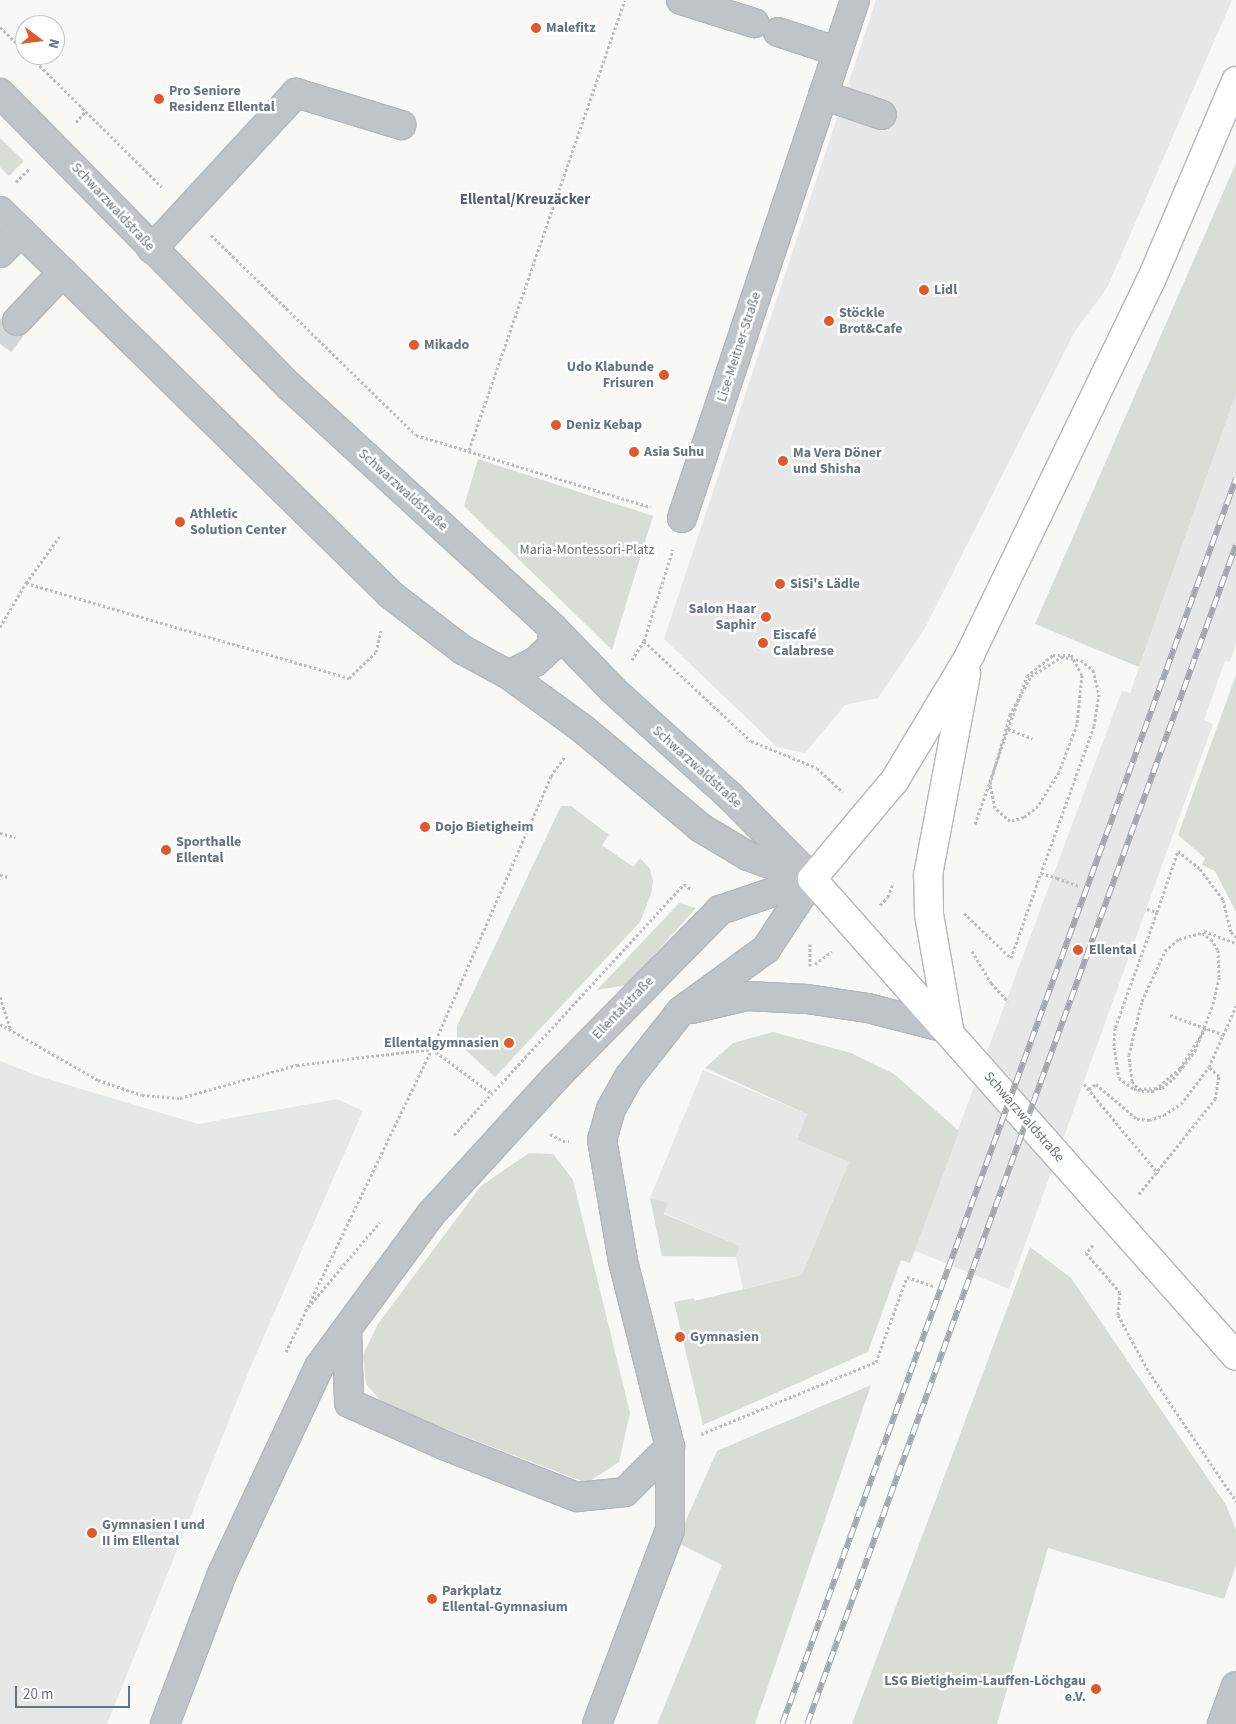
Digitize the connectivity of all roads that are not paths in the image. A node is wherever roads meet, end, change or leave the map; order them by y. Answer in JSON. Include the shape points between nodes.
{"nodes":[{"id":1,"x":681,"y":0,"type":"edge"},
{"id":2,"x":855,"y":0,"type":"edge"},
{"id":3,"x":836,"y":51,"type":"junction"},
{"id":4,"x":1236,"y":81,"type":"edge"},
{"id":5,"x":0,"y":93,"type":"edge"},
{"id":6,"x":823,"y":95,"type":"junction"},
{"id":7,"x":882,"y":116,"type":"dead end"},
{"id":8,"x":401,"y":125,"type":"dead end"},
{"id":9,"x":0,"y":211,"type":"edge"},
{"id":10,"x":21,"y":231,"type":"junction"},
{"id":11,"x":152,"y":249,"type":"junction"},
{"id":12,"x":0,"y":253,"type":"edge"},
{"id":13,"x":63,"y":272,"type":"junction"},
{"id":14,"x":17,"y":321,"type":"tunnel mouth"},
{"id":15,"x":682,"y":518,"type":"road end"},
{"id":16,"x":553,"y":628,"type":"junction"},
{"id":17,"x":970,"y":655,"type":"junction"},
{"id":18,"x":509,"y":675,"type":"junction"},
{"id":19,"x":812,"y":879,"type":"junction"},
{"id":20,"x":681,"y":1011,"type":"junction"},
{"id":21,"x":948,"y":1029,"type":"junction"},
{"id":22,"x":347,"y":1330,"type":"junction"},
{"id":23,"x":1236,"y":1356,"type":"edge"},
{"id":24,"x":670,"y":1447,"type":"junction"},
{"id":25,"x":1236,"y":1686,"type":"edge"},
{"id":26,"x":165,"y":1724,"type":"edge"},
{"id":27,"x":596,"y":1724,"type":"edge"},
{"id":28,"x":1222,"y":1724,"type":"edge"}],
"edges":[{"from":1,"to":3,"type":"street"},
{"from":2,"to":3,"type":"street","name":"Lise-Meitner-Straße"},
{"from":3,"to":6,"type":"street","name":"Lise-Meitner-Straße"},
{"from":4,"to":17,"type":"main road","via":[[1150,280]]},
{"from":5,"to":11,"type":"street","name":"Schwarzwaldstraße","via":[[54,144]]},
{"from":6,"to":7,"type":"street"},
{"from":6,"to":15,"type":"street","name":"Lise-Meitner-Straße"},
{"from":8,"to":11,"type":"street","via":[[296,94]]},
{"from":9,"to":10,"type":"street","name":"Schwarzwaldstraße"},
{"from":10,"to":12,"type":"street"},
{"from":10,"to":13,"type":"street","name":"Schwarzwaldstraße"},
{"from":11,"to":16,"type":"street","name":"Schwarzwaldstraße","via":[[289,386]]},
{"from":13,"to":14,"type":"street"},
{"from":13,"to":18,"type":"street","name":"Schwarzwaldstraße","via":[[391,595],[463,650]]},
{"from":16,"to":18,"type":"street","via":[[552,646],[535,662]]},
{"from":16,"to":19,"type":"street","name":"Schwarzwaldstraße","via":[[613,690],[730,796]]},
{"from":17,"to":19,"type":"main road","via":[[895,780]]},
{"from":17,"to":21,"type":"main road","via":[[928,875],[929,914]]},
{"from":18,"to":19,"type":"street","name":"Schwarzwaldstraße","via":[[583,729],[701,828],[748,856]]},
{"from":19,"to":20,"type":"street","via":[[766,949]]},
{"from":19,"to":21,"type":"main road","name":"Schwarzwaldstraße"},
{"from":19,"to":22,"type":"street","name":"Ellentalstraße","via":[[720,910],[555,1078],[522,1118],[431,1214]]},
{"from":20,"to":21,"type":"street","via":[[747,996],[807,999],[868,1008]]},
{"from":20,"to":24,"type":"street","via":[[629,1077],[611,1109],[602,1140],[623,1261]]},
{"from":21,"to":23,"type":"main road","name":"Schwarzwaldstraße"},
{"from":22,"to":24,"type":"street","via":[[349,1404],[577,1497],[625,1492]]},
{"from":22,"to":26,"type":"street","name":"Ellentalstraße","via":[[318,1368],[263,1484],[222,1574]]},
{"from":24,"to":27,"type":"street","via":[[670,1530]]},
{"from":25,"to":28,"type":"street"}]}
